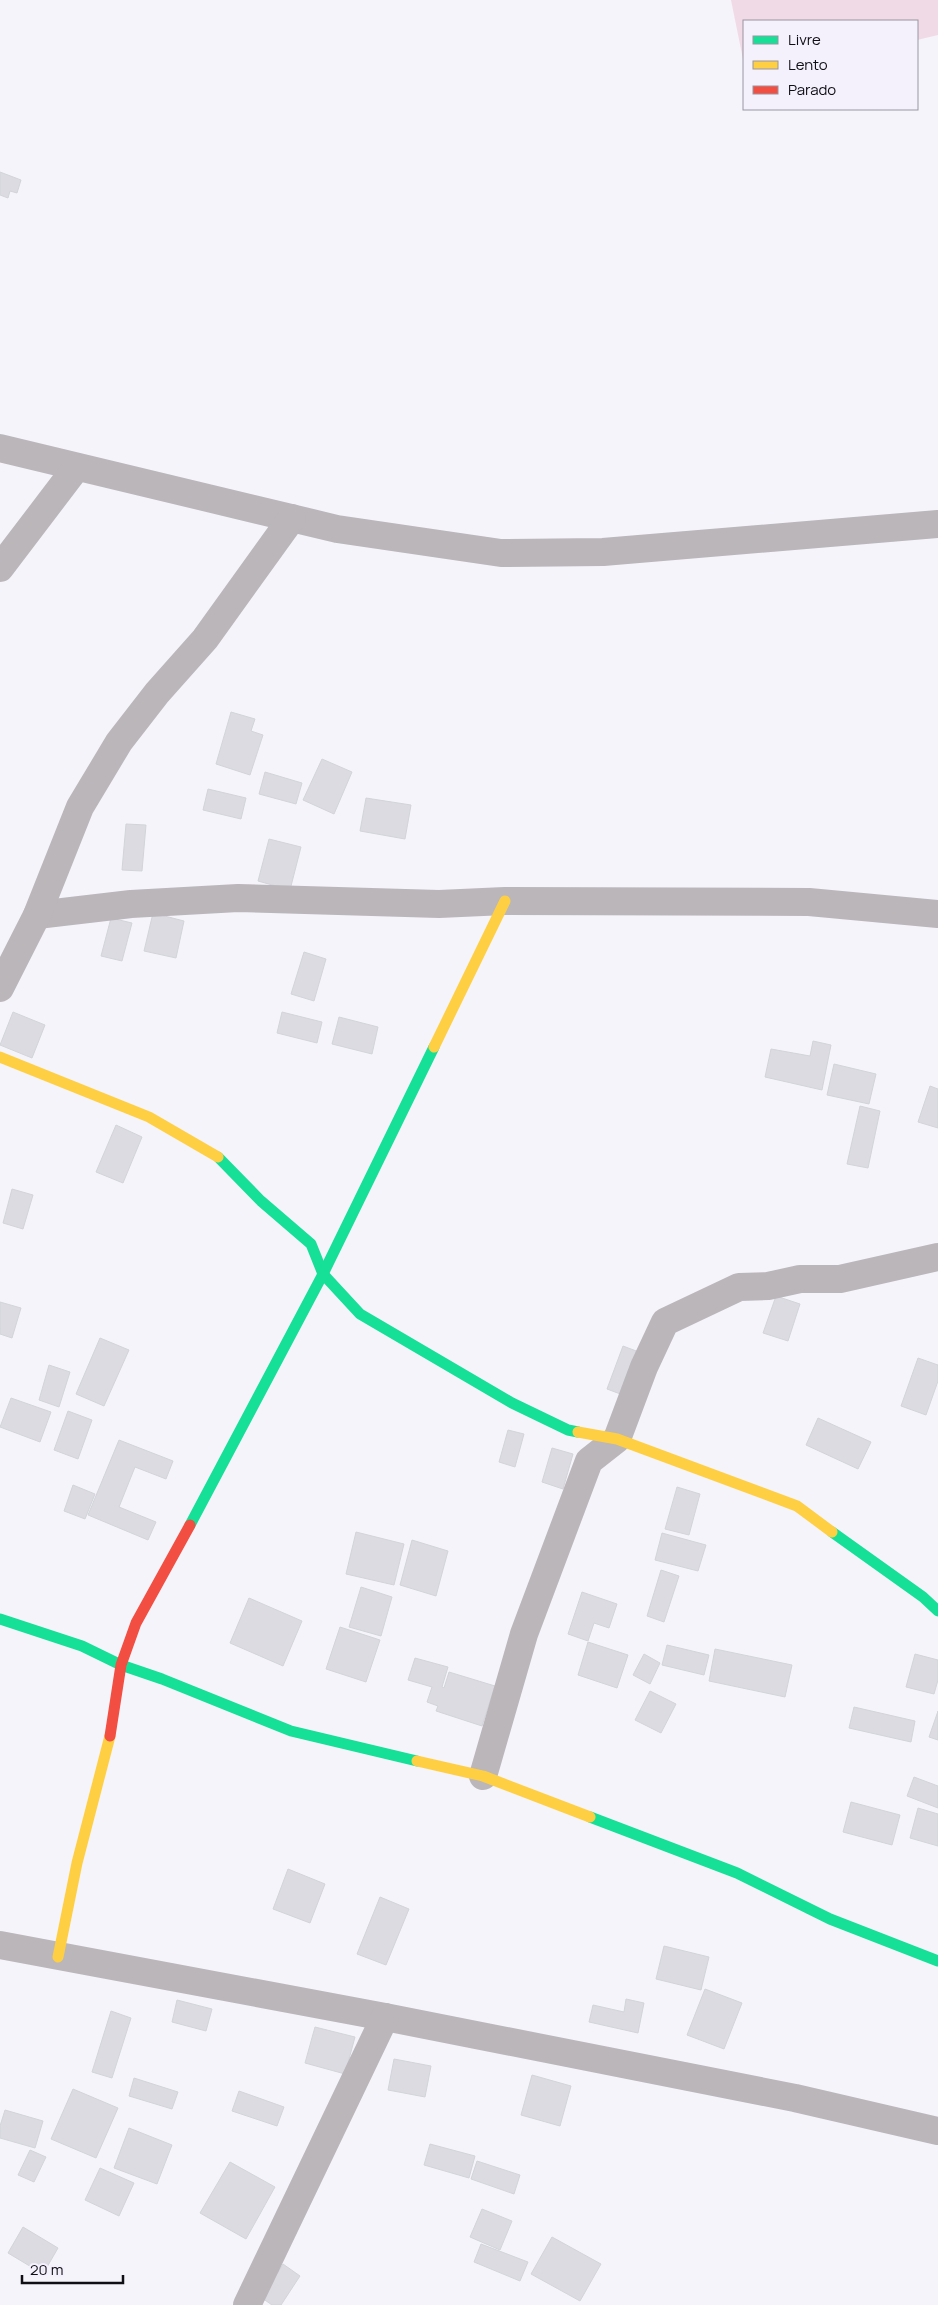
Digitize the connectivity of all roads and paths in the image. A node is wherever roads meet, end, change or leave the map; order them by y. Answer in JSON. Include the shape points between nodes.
{"nodes":[{"id":1,"x":0,"y":448,"type":"edge"},
{"id":2,"x":76,"y":468,"type":"junction"},
{"id":3,"x":292,"y":518,"type":"junction"},
{"id":4,"x":938,"y":524,"type":"edge"},
{"id":5,"x":0,"y":568,"type":"edge"},
{"id":6,"x":505,"y":901,"type":"junction"},
{"id":7,"x":938,"y":914,"type":"edge"},
{"id":8,"x":37,"y":915,"type":"junction"},
{"id":9,"x":0,"y":988,"type":"edge"},
{"id":10,"x":0,"y":1057,"type":"edge"},
{"id":11,"x":938,"y":1257,"type":"edge"},
{"id":12,"x":323,"y":1274,"type":"junction"},
{"id":13,"x":617,"y":1439,"type":"junction"},
{"id":14,"x":938,"y":1612,"type":"edge"},
{"id":15,"x":0,"y":1619,"type":"edge"},
{"id":16,"x":121,"y":1665,"type":"junction"},
{"id":17,"x":483,"y":1776,"type":"junction"},
{"id":18,"x":0,"y":1945,"type":"edge"},
{"id":19,"x":58,"y":1957,"type":"junction"},
{"id":20,"x":938,"y":1961,"type":"edge"},
{"id":21,"x":385,"y":2017,"type":"junction"},
{"id":22,"x":938,"y":2132,"type":"edge"},
{"id":23,"x":247,"y":2305,"type":"edge"}],
"edges":[{"from":1,"to":2,"type":"street"},
{"from":2,"to":3,"type":"street"},
{"from":2,"to":5,"type":"street"},
{"from":3,"to":4,"type":"street","via":[[337,529],[500,553],[603,552]]},
{"from":3,"to":8,"type":"street","via":[[205,639],[119,742],[80,807]]},
{"from":6,"to":7,"type":"street","via":[[808,902]]},
{"from":6,"to":8,"type":"street","via":[[439,904],[238,898],[131,904]]},
{"from":6,"to":12,"type":"street"},
{"from":8,"to":9,"type":"street"},
{"from":10,"to":12,"type":"street","via":[[148,1117],[219,1158],[261,1201],[311,1244]]},
{"from":11,"to":13,"type":"street","via":[[840,1279],[800,1279],[768,1286],[738,1287],[666,1322],[644,1367]]},
{"from":12,"to":13,"type":"street","via":[[360,1314],[512,1403],[568,1430]]},
{"from":12,"to":16,"type":"street","via":[[136,1623]]},
{"from":13,"to":14,"type":"street","via":[[797,1506],[923,1597]]},
{"from":13,"to":17,"type":"street","via":[[589,1461],[524,1634]]},
{"from":15,"to":16,"type":"street","via":[[82,1646]]},
{"from":16,"to":17,"type":"street","via":[[291,1731]]},
{"from":16,"to":19,"type":"street","via":[[111,1734],[77,1863]]},
{"from":17,"to":20,"type":"street","via":[[737,1873],[830,1919]]},
{"from":18,"to":19,"type":"street"},
{"from":19,"to":21,"type":"street"},
{"from":21,"to":22,"type":"street","via":[[795,2098]]},
{"from":21,"to":23,"type":"street"}]}
